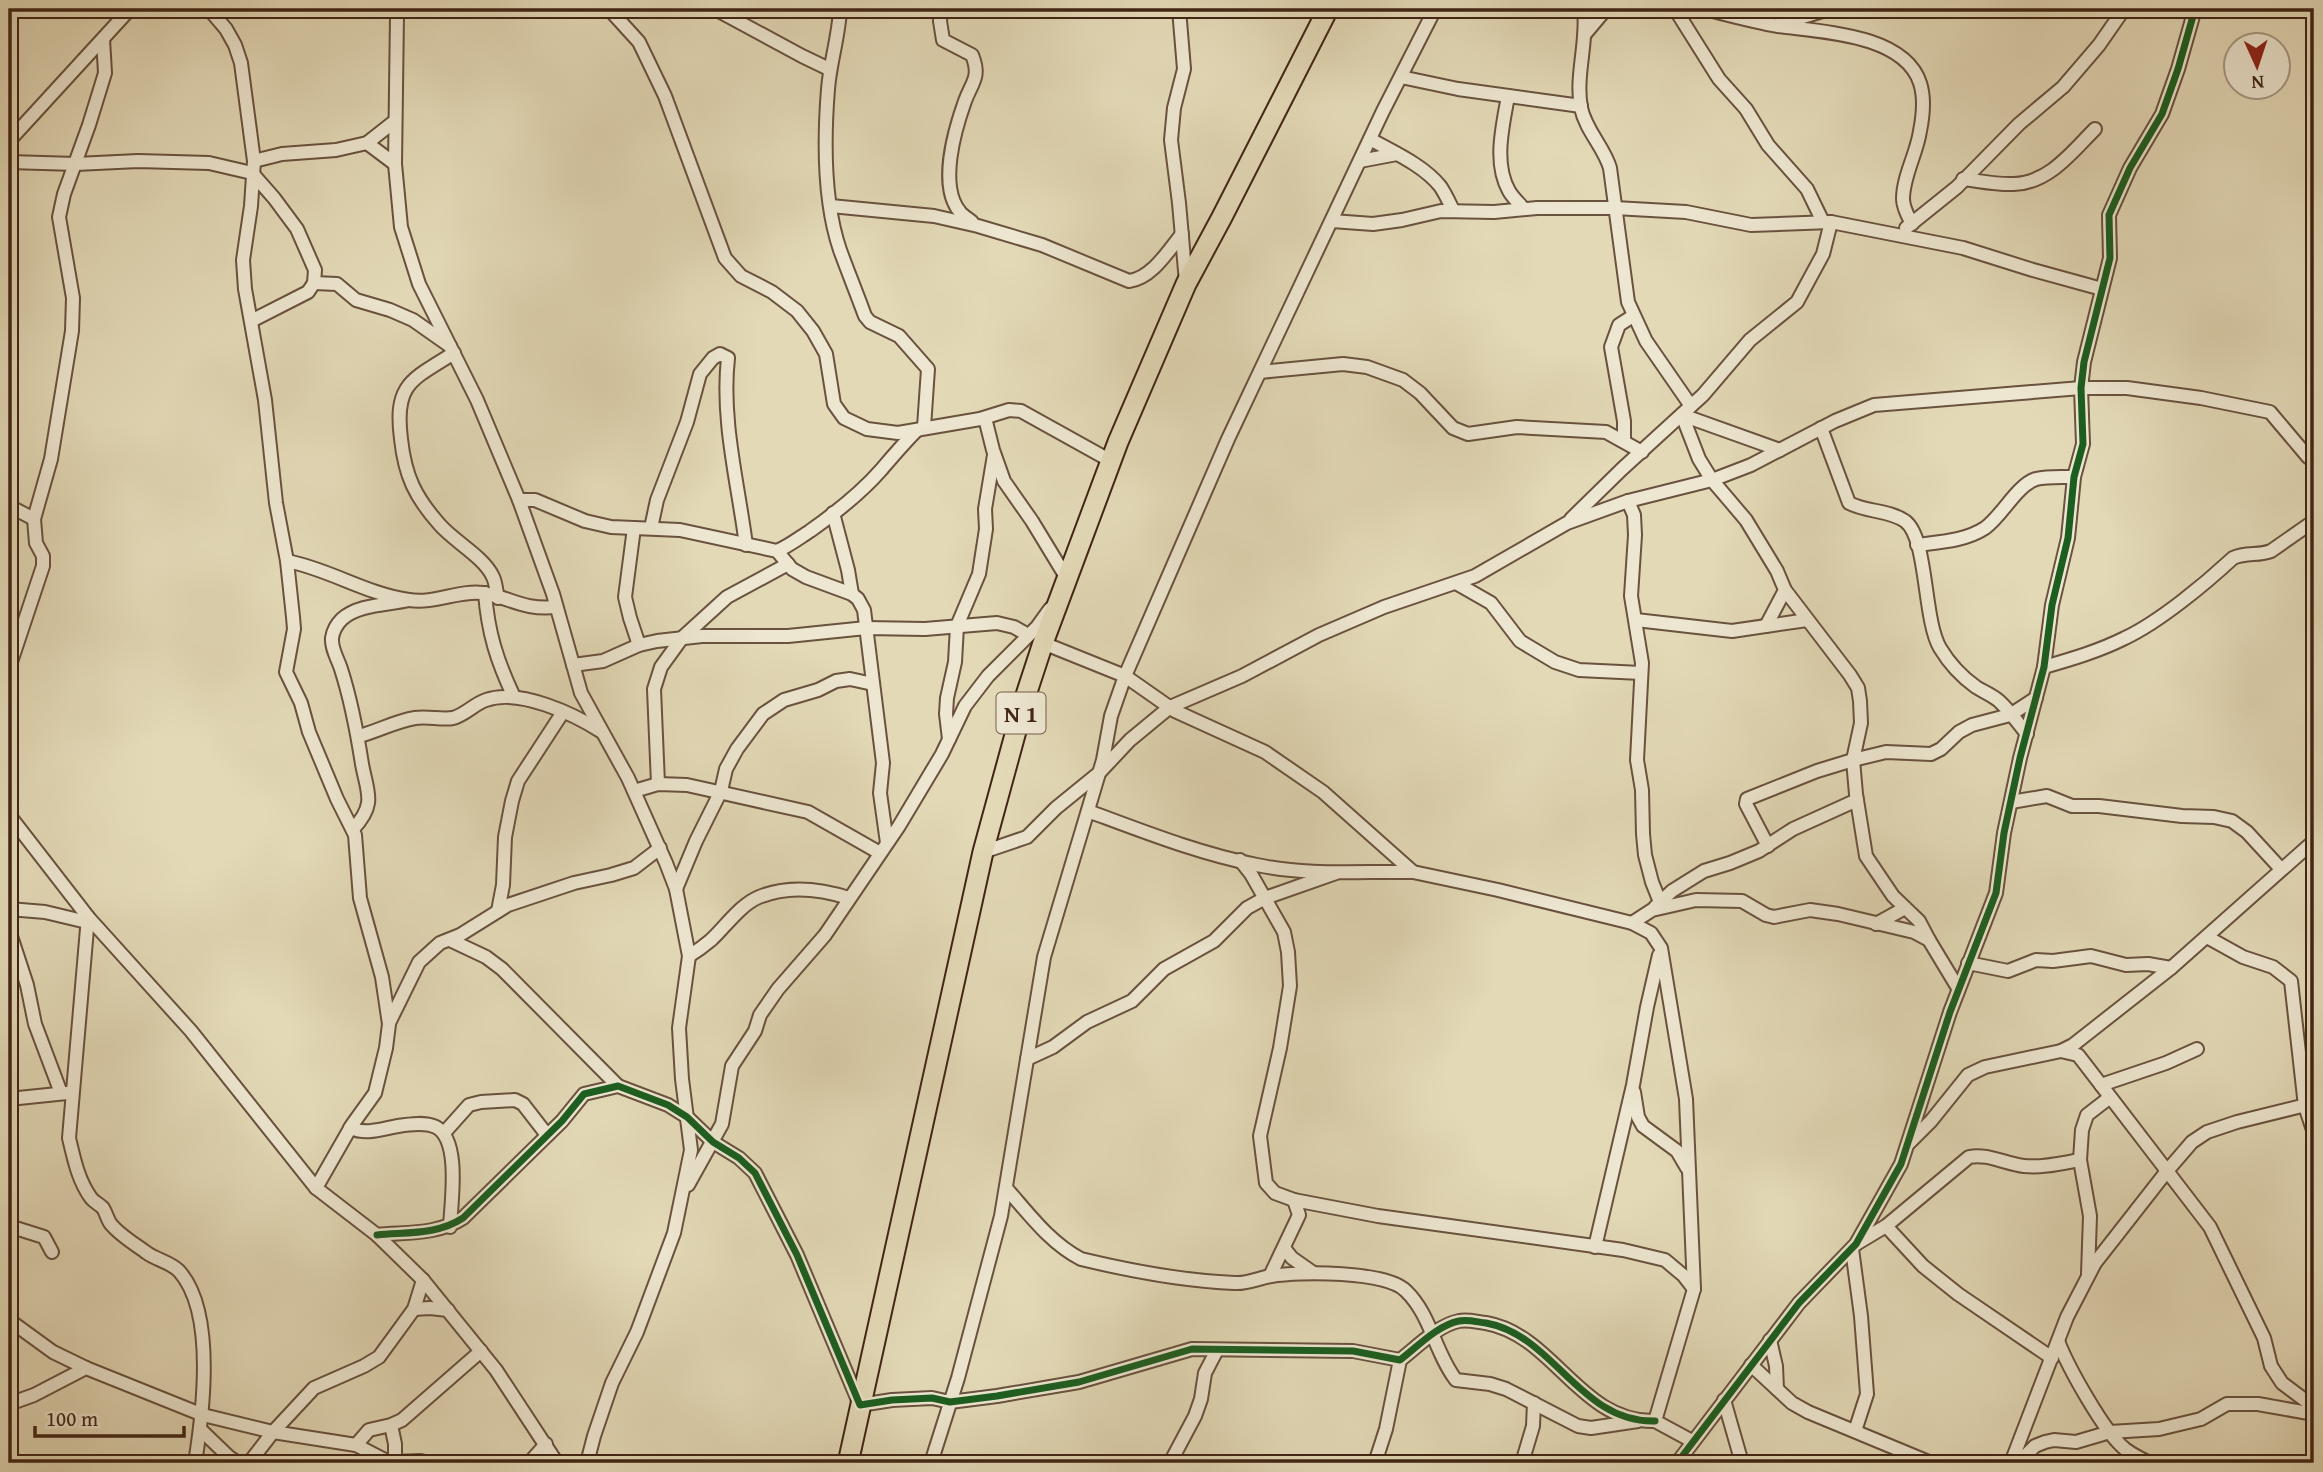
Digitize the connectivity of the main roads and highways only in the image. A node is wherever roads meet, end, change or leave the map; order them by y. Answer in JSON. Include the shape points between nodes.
{"nodes":[{"id":1,"x":1328,"y":9,"type":"edge"},
{"id":2,"x":848,"y":1463,"type":"edge"}],
"edges":[{"from":1,"to":2,"type":"highway","number":"N 1","via":[[1186,284],[1057,601],[1036,639],[1025,698],[983,852]]}]}
